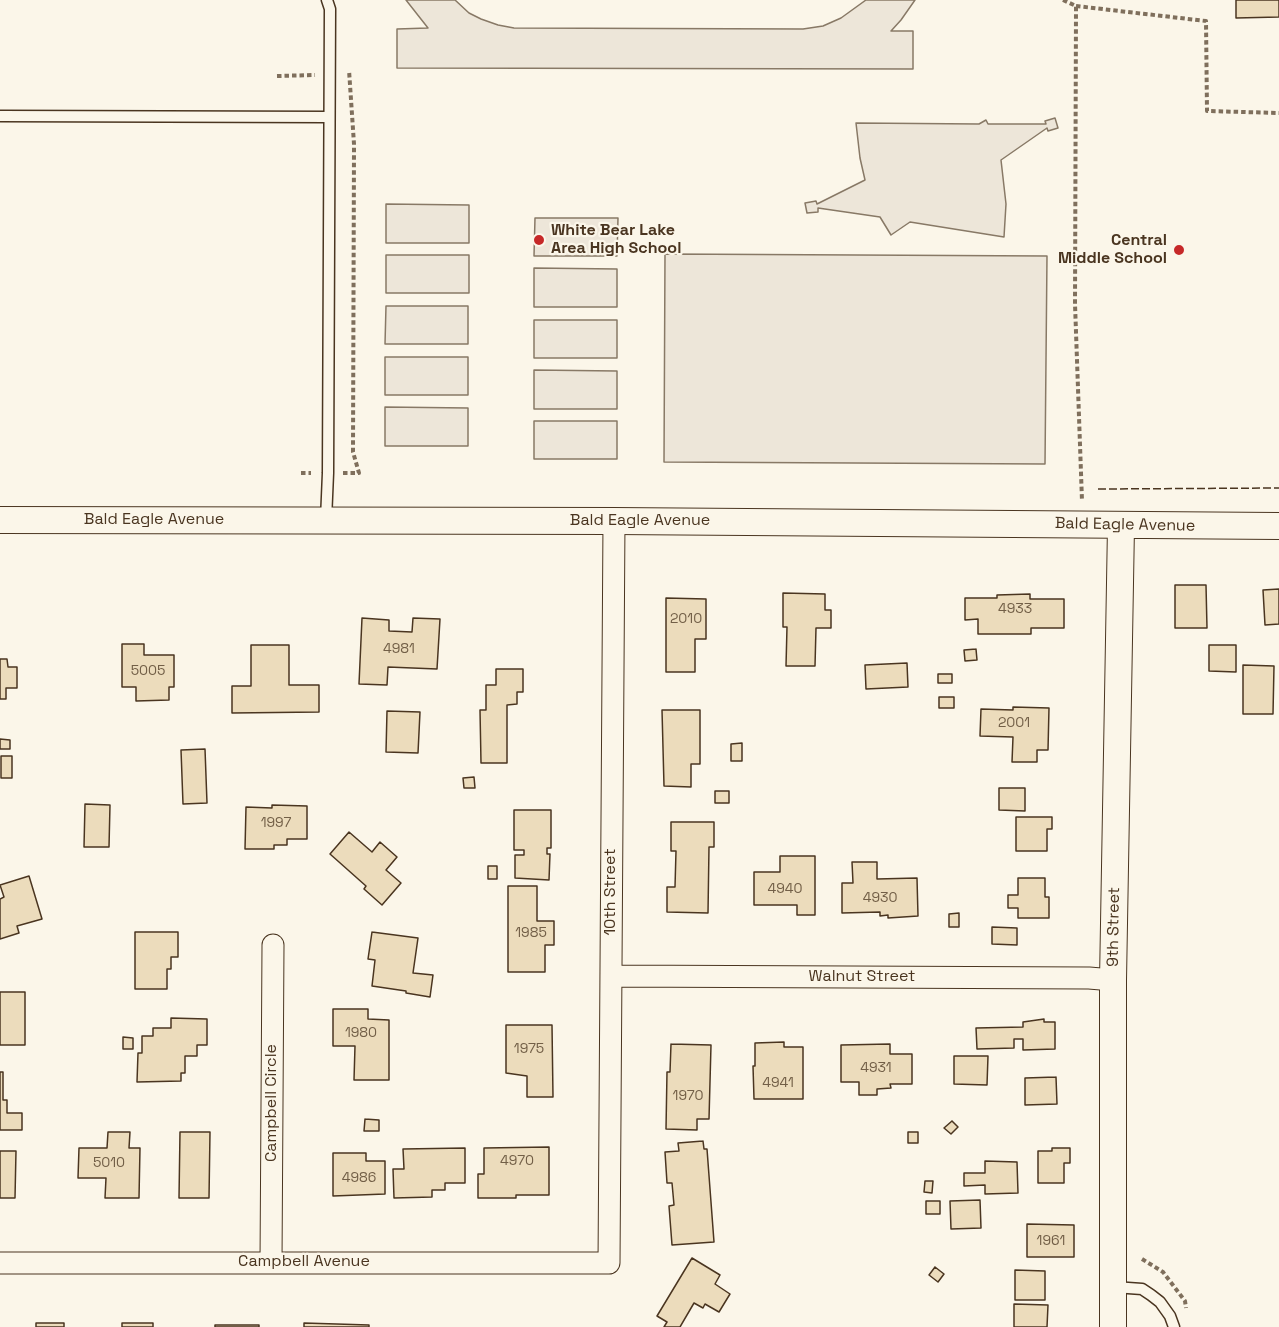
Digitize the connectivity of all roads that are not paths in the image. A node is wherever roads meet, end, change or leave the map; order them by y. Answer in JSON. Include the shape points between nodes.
{"nodes":[{"id":1,"x":327,"y":0,"type":"edge"},
{"id":2,"x":0,"y":116,"type":"edge"},
{"id":3,"x":329,"y":117,"type":"junction"},
{"id":4,"x":0,"y":520,"type":"edge"},
{"id":5,"x":326,"y":520,"type":"junction"},
{"id":6,"x":614,"y":520,"type":"junction"},
{"id":7,"x":1121,"y":526,"type":"junction"},
{"id":8,"x":1279,"y":526,"type":"edge"},
{"id":9,"x":273,"y":945,"type":"dead end"},
{"id":10,"x":611,"y":976,"type":"junction"},
{"id":11,"x":1113,"y":980,"type":"junction"},
{"id":12,"x":271,"y":1262,"type":"junction"},
{"id":13,"x":0,"y":1263,"type":"edge"},
{"id":14,"x":609,"y":1263,"type":"joint"},
{"id":15,"x":1114,"y":1287,"type":"junction"},
{"id":16,"x":1113,"y":1327,"type":"edge"},
{"id":17,"x":1174,"y":1327,"type":"edge"}],
"edges":[{"from":1,"to":3,"type":"lane"},
{"from":2,"to":3,"type":"lane"},
{"from":3,"to":5,"type":"lane"},
{"from":4,"to":5,"type":"street","name":"Bald Eagle Avenue"},
{"from":5,"to":6,"type":"street","name":"Bald Eagle Avenue"},
{"from":6,"to":7,"type":"street","name":"Bald Eagle Avenue"},
{"from":6,"to":10,"type":"street","name":"10th Street"},
{"from":7,"to":8,"type":"street","name":"Bald Eagle Avenue"},
{"from":7,"to":11,"type":"street","name":"9th Street"},
{"from":9,"to":12,"type":"street","name":"Campbell Circle"},
{"from":10,"to":11,"type":"street","name":"Walnut Street"},
{"from":10,"to":14,"type":"street","name":"10th Street"},
{"from":11,"to":15,"type":"street","name":"9th Street"},
{"from":12,"to":13,"type":"street","name":"Campbell Avenue"},
{"from":12,"to":14,"type":"street","name":"Campbell Avenue"},
{"from":15,"to":16,"type":"street","name":"9th Street"},
{"from":15,"to":17,"type":"lane","via":[[1145,1291],[1160,1302]]}]}
